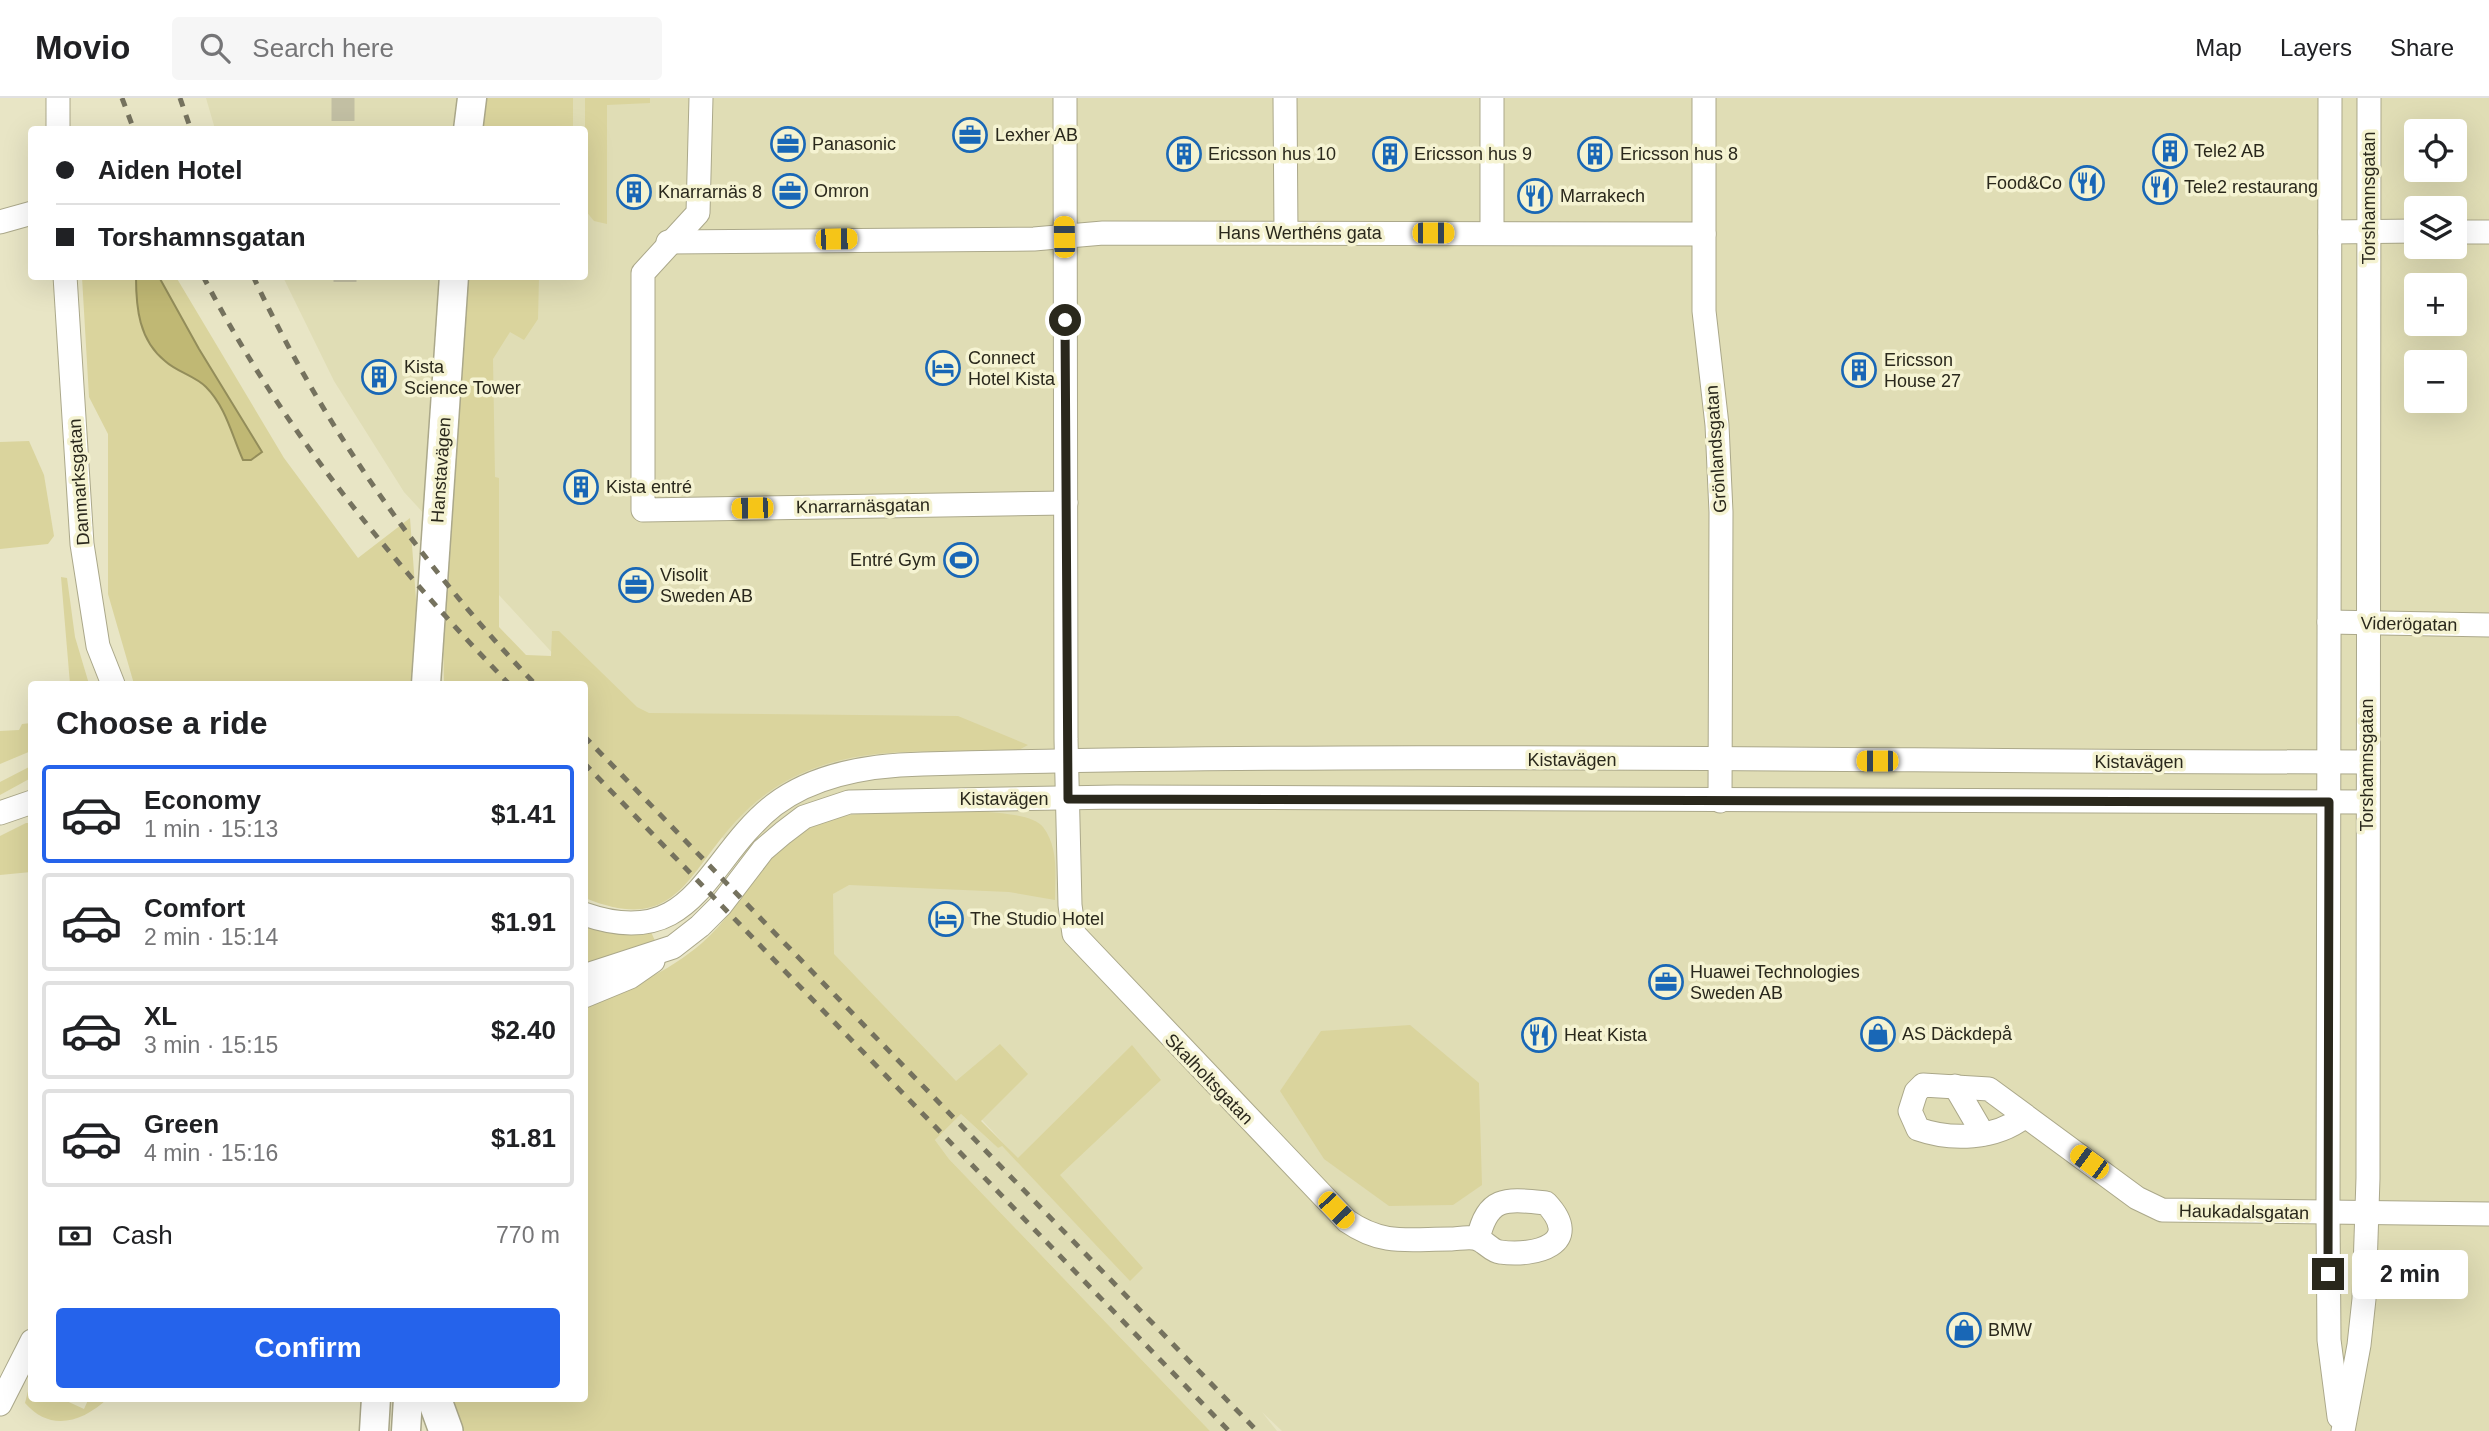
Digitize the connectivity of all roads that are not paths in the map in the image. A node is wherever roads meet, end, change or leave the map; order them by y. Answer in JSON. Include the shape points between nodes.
{"nodes":[{"id":1,"x":58,"y":98,"type":"edge"},
{"id":2,"x":472,"y":98,"type":"edge"},
{"id":3,"x":701,"y":98,"type":"edge"},
{"id":4,"x":1065,"y":98,"type":"edge"},
{"id":5,"x":1285,"y":98,"type":"edge"},
{"id":6,"x":1492,"y":98,"type":"edge"},
{"id":7,"x":1704,"y":98,"type":"edge"},
{"id":8,"x":2330,"y":98,"type":"edge"},
{"id":9,"x":2369,"y":98,"type":"edge"},
{"id":10,"x":58,"y":126,"type":"edge"},
{"id":11,"x":468,"y":126,"type":"edge"},
{"id":12,"x":28,"y":213,"type":"edge"},
{"id":13,"x":0,"y":222,"type":"edge"},
{"id":14,"x":2369,"y":231,"type":"junction"},
{"id":15,"x":2404,"y":231,"type":"edge"},
{"id":16,"x":1286,"y":232,"type":"junction"},
{"id":17,"x":2330,"y":232,"type":"junction"},
{"id":18,"x":2467,"y":232,"type":"edge"},
{"id":19,"x":2489,"y":232,"type":"edge"},
{"id":20,"x":1492,"y":233,"type":"junction"},
{"id":21,"x":1704,"y":234,"type":"junction"},
{"id":22,"x":1064,"y":237,"type":"junction"},
{"id":23,"x":668,"y":242,"type":"junction"},
{"id":24,"x":65,"y":280,"type":"edge"},
{"id":25,"x":454,"y":280,"type":"edge"},
{"id":26,"x":1066,"y":503,"type":"junction"},
{"id":27,"x":2329,"y":622,"type":"junction"},
{"id":28,"x":2368,"y":623,"type":"junction"},
{"id":29,"x":2489,"y":625,"type":"edge"},
{"id":30,"x":429,"y":677,"type":"edge"},
{"id":31,"x":112,"y":681,"type":"edge"},
{"id":32,"x":1284,"y":759,"type":"junction"},
{"id":33,"x":1068,"y":760,"type":"junction"},
{"id":34,"x":1491,"y":760,"type":"junction"},
{"id":35,"x":1721,"y":761,"type":"junction"},
{"id":36,"x":2329,"y":762,"type":"junction"},
{"id":37,"x":2368,"y":762,"type":"junction"},
{"id":38,"x":1283,"y":798,"type":"junction"},
{"id":39,"x":1068,"y":799,"type":"junction"},
{"id":40,"x":1491,"y":799,"type":"junction"},
{"id":41,"x":1720,"y":801,"type":"junction"},
{"id":42,"x":2329,"y":802,"type":"junction"},
{"id":43,"x":2367,"y":802,"type":"junction"},
{"id":44,"x":28,"y":803,"type":"edge"},
{"id":45,"x":0,"y":813,"type":"edge"},
{"id":46,"x":588,"y":915,"type":"edge"},
{"id":47,"x":673,"y":947,"type":"junction"},
{"id":48,"x":588,"y":975,"type":"edge"},
{"id":49,"x":588,"y":994,"type":"edge"},
{"id":50,"x":1955,"y":1086,"type":"junction"},
{"id":51,"x":2024,"y":1116,"type":"junction"},
{"id":52,"x":1983,"y":1134,"type":"junction"},
{"id":53,"x":2328,"y":1213,"type":"junction"},
{"id":54,"x":2367,"y":1214,"type":"junction"},
{"id":55,"x":2489,"y":1214,"type":"edge"},
{"id":56,"x":1478,"y":1239,"type":"dead end"},
{"id":57,"x":28,"y":1349,"type":"edge"},
{"id":58,"x":376,"y":1402,"type":"edge"},
{"id":59,"x":408,"y":1402,"type":"edge"},
{"id":60,"x":435,"y":1402,"type":"edge"},
{"id":61,"x":0,"y":1405,"type":"edge"},
{"id":62,"x":373,"y":1431,"type":"edge"},
{"id":63,"x":406,"y":1431,"type":"edge"},
{"id":64,"x":446,"y":1431,"type":"edge"},
{"id":65,"x":2342,"y":1431,"type":"edge"}],
"edges":[{"from":1,"to":10,"type":"street"},
{"from":2,"to":11,"type":"main road"},
{"from":3,"to":23,"type":"street","name":"Knarrarnäsgatan","via":[[698,213]]},
{"from":4,"to":22,"type":"street","name":"Skalholtsgatan"},
{"from":5,"to":16,"type":"street"},
{"from":6,"to":20,"type":"street"},
{"from":7,"to":21,"type":"street","name":"Grönlandsgatan"},
{"from":8,"to":17,"type":"street","name":"Torshamnsgatan"},
{"from":9,"to":14,"type":"street","name":"Torshamnsgatan"},
{"from":12,"to":13,"type":"street"},
{"from":14,"to":15,"type":"street"},
{"from":14,"to":17,"type":"street"},
{"from":14,"to":28,"type":"street","name":"Torshamnsgatan"},
{"from":16,"to":20,"type":"street","name":"Hans Werthéns gata"},
{"from":16,"to":22,"type":"street","name":"Hans Werthéns gata"},
{"from":17,"to":27,"type":"street","name":"Torshamnsgatan"},
{"from":18,"to":19,"type":"street"},
{"from":20,"to":21,"type":"street","name":"Hans Werthéns gata"},
{"from":21,"to":35,"type":"street","name":"Grönlandsgatan","via":[[1704,311],[1721,512]]},
{"from":22,"to":23,"type":"street"},
{"from":22,"to":26,"type":"street","name":"Skalholtsgatan"},
{"from":23,"to":26,"type":"street","name":"Knarrarnäsgatan","via":[[643,273],[643,510]]},
{"from":24,"to":31,"type":"street","name":"Danmarksgatan","via":[[82,544],[98,646]]},
{"from":25,"to":30,"type":"main road","name":"Hanstavägen"},
{"from":26,"to":33,"type":"street","name":"Skalholtsgatan"},
{"from":27,"to":28,"type":"street","name":"Viderögatan"},
{"from":27,"to":36,"type":"street","name":"Torshamnsgatan"},
{"from":28,"to":29,"type":"street","name":"Viderögatan"},
{"from":28,"to":37,"type":"street","name":"Torshamnsgatan"},
{"from":32,"to":33,"type":"street","name":"Kistavägen"},
{"from":32,"to":34,"type":"street","name":"Kistavägen"},
{"from":32,"to":38,"type":"street"},
{"from":33,"to":39,"type":"street","name":"Skalholtsgatan"},
{"from":33,"to":46,"type":"street","name":"Kistavägen","via":[[885,765],[826,779],[777,803],[757,820],[699,891],[674,913],[655,922],[631,925]]},
{"from":34,"to":35,"type":"street","name":"Kistavägen"},
{"from":34,"to":40,"type":"street"},
{"from":35,"to":36,"type":"street","name":"Kistavägen"},
{"from":35,"to":41,"type":"street","name":"Grönlandsgatan"},
{"from":36,"to":37,"type":"street","name":"Kistavägen"},
{"from":36,"to":42,"type":"street","name":"Torshamnsgatan"},
{"from":37,"to":43,"type":"street","name":"Torshamnsgatan"},
{"from":38,"to":39,"type":"street","name":"Kistavägen"},
{"from":38,"to":40,"type":"street","name":"Kistavägen"},
{"from":39,"to":47,"type":"street","name":"Kistavägen","via":[[876,800],[825,809],[804,817],[763,850],[721,905]]},
{"from":39,"to":56,"type":"street","name":"Skalholtsgatan","via":[[1074,934],[1090,954],[1347,1221],[1381,1239]]},
{"from":40,"to":41,"type":"street","name":"Kistavägen"},
{"from":41,"to":42,"type":"street","name":"Kistavägen"},
{"from":42,"to":43,"type":"street","name":"Kistavägen"},
{"from":42,"to":53,"type":"street","name":"Torshamnsgatan"},
{"from":43,"to":54,"type":"street","name":"Torshamnsgatan"},
{"from":44,"to":45,"type":"street"},
{"from":47,"to":48,"type":"street","name":"Kistavägen"},
{"from":47,"to":49,"type":"street","via":[[630,977]]},
{"from":50,"to":51,"type":"street","name":"Haukadalsgatan","via":[[1989,1089]]},
{"from":50,"to":52,"type":"street"},
{"from":50,"to":52,"type":"street","name":"Haukadalsgatan","via":[[1923,1085],[1910,1111],[1914,1124],[1933,1134]]},
{"from":51,"to":52,"type":"street","name":"Haukadalsgatan"},
{"from":51,"to":53,"type":"street","name":"Haukadalsgatan","via":[[2137,1198],[2162,1210]]},
{"from":53,"to":54,"type":"street","name":"Haukadalsgatan"},
{"from":53,"to":65,"type":"street","name":"Torshamnsgatan","via":[[2329,1340]]},
{"from":54,"to":55,"type":"street","name":"Haukadalsgatan"},
{"from":54,"to":65,"type":"street","name":"Torshamnsgatan","via":[[2359,1345]]},
{"from":57,"to":61,"type":"street"},
{"from":58,"to":62,"type":"main road"},
{"from":59,"to":63,"type":"main road"},
{"from":60,"to":64,"type":"highway"}]}
